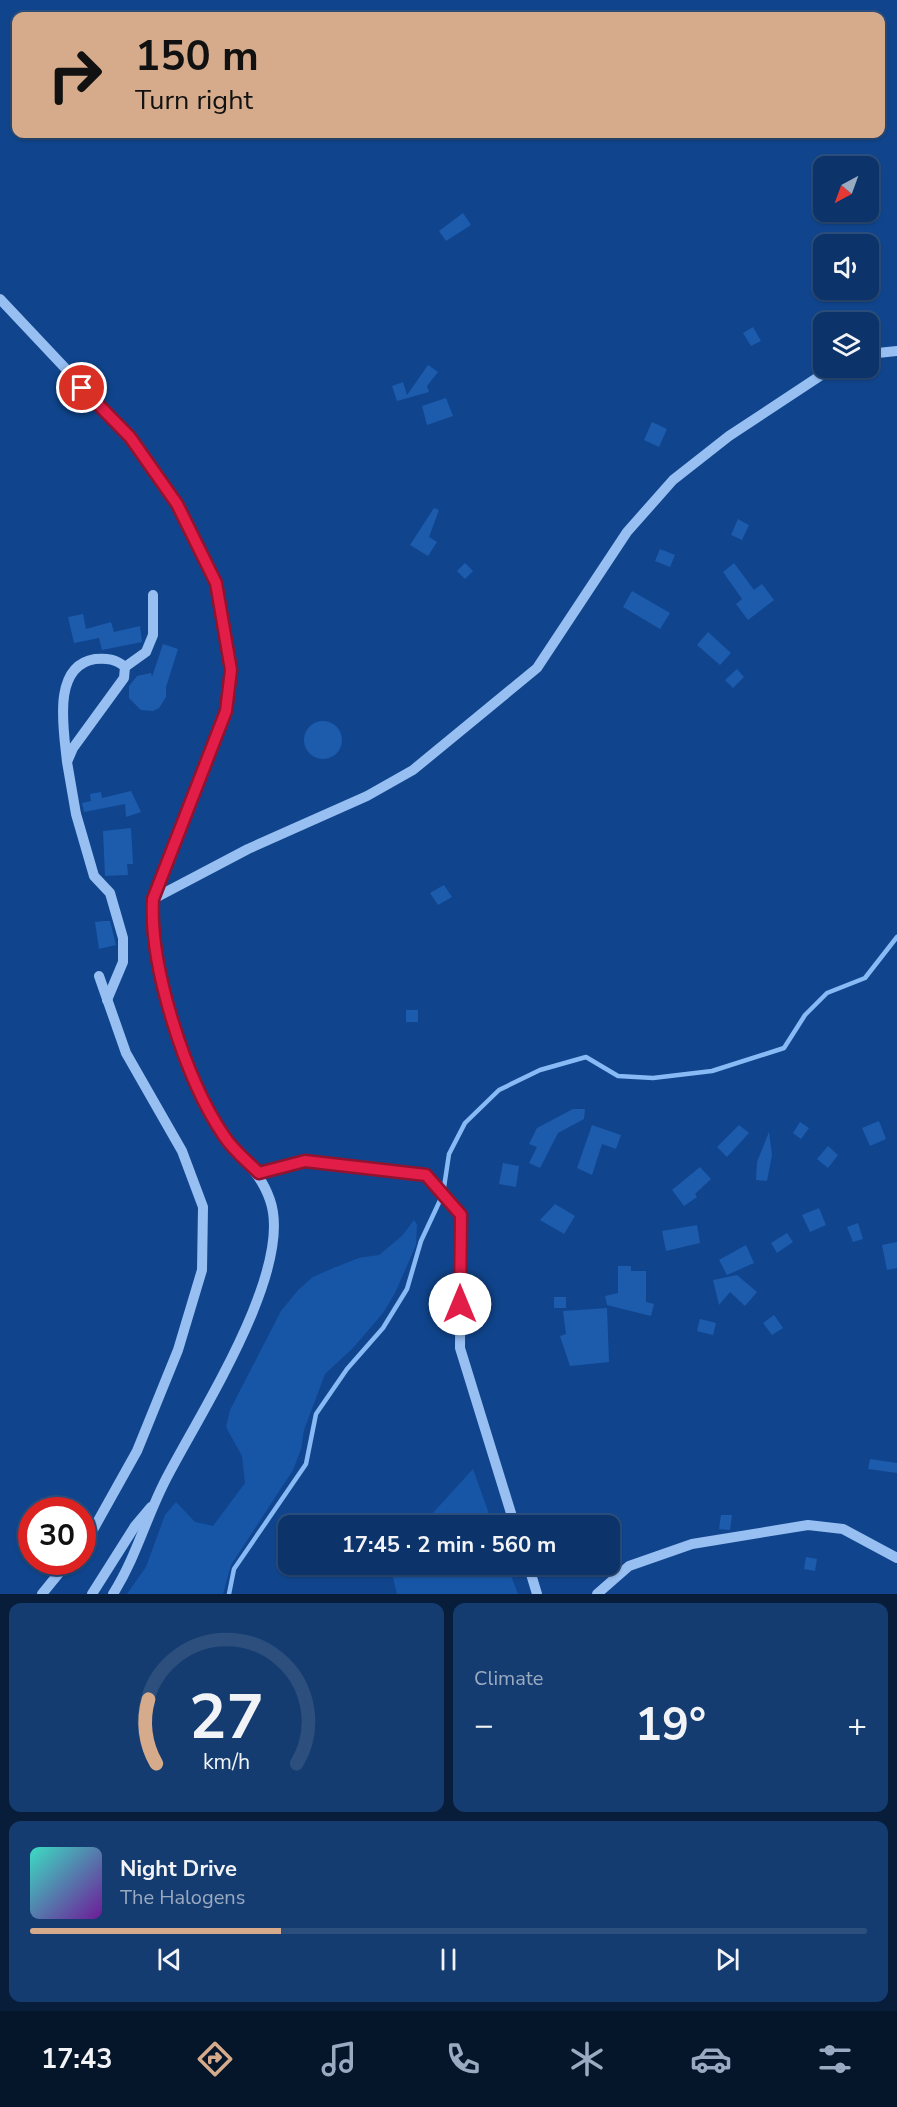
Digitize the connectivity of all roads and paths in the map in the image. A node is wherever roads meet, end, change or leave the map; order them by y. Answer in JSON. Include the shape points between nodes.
{"nodes":[{"id":1,"x":0,"y":299,"type":"edge"},
{"id":2,"x":897,"y":351,"type":"edge"},
{"id":3,"x":879,"y":353,"type":"edge"},
{"id":4,"x":817,"y":378,"type":"edge"},
{"id":5,"x":153,"y":595,"type":"dead end"},
{"id":6,"x":125,"y":667,"type":"junction"},
{"id":7,"x":67,"y":762,"type":"junction"},
{"id":8,"x":153,"y":899,"type":"junction"},
{"id":9,"x":99,"y":976,"type":"dead end"},
{"id":10,"x":107,"y":1000,"type":"junction"},
{"id":11,"x":259,"y":1173,"type":"junction"},
{"id":12,"x":155,"y":1503,"type":"junction"},
{"id":13,"x":512,"y":1515,"type":"edge"},
{"id":14,"x":96,"y":1524,"type":"edge"},
{"id":15,"x":897,"y":1558,"type":"edge"},
{"id":16,"x":57,"y":1575,"type":"edge"},
{"id":17,"x":531,"y":1575,"type":"edge"},
{"id":18,"x":42,"y":1594,"type":"edge"},
{"id":19,"x":92,"y":1594,"type":"edge"},
{"id":20,"x":113,"y":1594,"type":"edge"},
{"id":21,"x":537,"y":1594,"type":"edge"},
{"id":22,"x":597,"y":1594,"type":"edge"}],
"edges":[{"from":1,"to":8,"type":"street","via":[[130,437],[177,504],[216,583],[231,670],[226,711]]},
{"from":2,"to":3,"type":"street"},
{"from":4,"to":8,"type":"street","via":[[729,436],[673,480],[627,532],[537,668],[413,770]]},
{"from":5,"to":6,"type":"street","via":[[153,635],[146,652]]},
{"from":6,"to":7,"type":"street","via":[[124,678]]},
{"from":6,"to":7,"type":"street","via":[[117,660],[96,659],[81,663],[70,673],[64,696]]},
{"from":7,"to":10,"type":"street","via":[[76,814],[94,876],[110,893],[123,938],[123,962]]},
{"from":8,"to":11,"type":"street","via":[[152,925],[161,976],[185,1054],[204,1102],[225,1138]]},
{"from":9,"to":10,"type":"street"},
{"from":10,"to":14,"type":"street","via":[[126,1053],[182,1151],[203,1207],[202,1270],[178,1350],[137,1451]]},
{"from":11,"to":12,"type":"street","via":[[272,1203],[270,1267],[253,1312],[196,1429]]},
{"from":11,"to":13,"type":"street","via":[[305,1161],[426,1175],[461,1215],[460,1348]]},
{"from":12,"to":19,"type":"street","via":[[135,1526]]},
{"from":12,"to":20,"type":"street","via":[[137,1553]]},
{"from":15,"to":22,"type":"street","via":[[843,1529],[808,1525],[692,1544],[629,1566]]},
{"from":16,"to":18,"type":"street"},
{"from":17,"to":21,"type":"street"}]}
